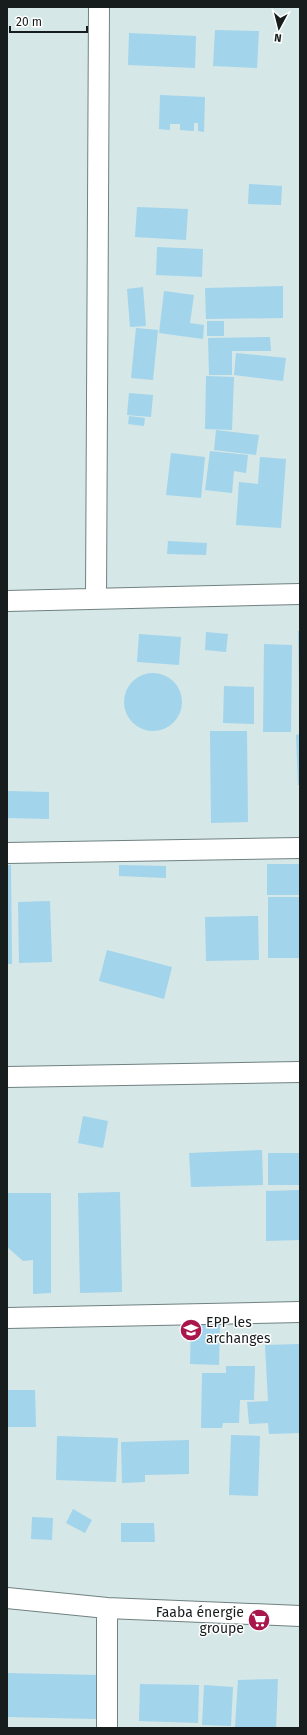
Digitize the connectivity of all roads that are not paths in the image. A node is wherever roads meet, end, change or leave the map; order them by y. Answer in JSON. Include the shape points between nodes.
{"nodes":[{"id":1,"x":99,"y":7,"type":"edge"},
{"id":2,"x":300,"y":594,"type":"edge"},
{"id":3,"x":96,"y":599,"type":"junction"},
{"id":4,"x":7,"y":601,"type":"edge"},
{"id":5,"x":300,"y":848,"type":"edge"},
{"id":6,"x":7,"y":853,"type":"edge"},
{"id":7,"x":300,"y":1072,"type":"edge"},
{"id":8,"x":7,"y":1077,"type":"edge"},
{"id":9,"x":300,"y":1312,"type":"edge"},
{"id":10,"x":7,"y":1318,"type":"edge"},
{"id":11,"x":7,"y":1598,"type":"edge"},
{"id":12,"x":107,"y":1608,"type":"junction"},
{"id":13,"x":300,"y":1616,"type":"edge"},
{"id":14,"x":107,"y":1728,"type":"edge"}],
"edges":[{"from":1,"to":3,"type":"street"},
{"from":2,"to":3,"type":"street"},
{"from":3,"to":4,"type":"street"},
{"from":5,"to":6,"type":"street"},
{"from":7,"to":8,"type":"street"},
{"from":9,"to":10,"type":"street"},
{"from":11,"to":12,"type":"street"},
{"from":12,"to":13,"type":"street"},
{"from":12,"to":14,"type":"street"}]}
